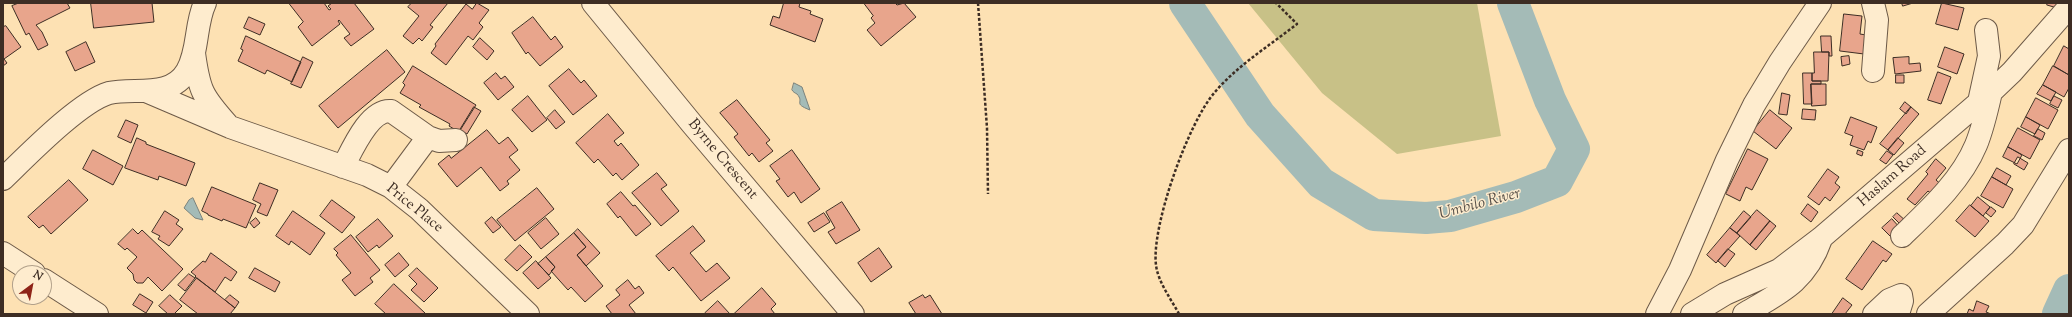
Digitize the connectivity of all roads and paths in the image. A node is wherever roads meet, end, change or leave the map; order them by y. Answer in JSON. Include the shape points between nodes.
{"nodes":[{"id":1,"x":205,"y":3,"type":"edge"},
{"id":2,"x":593,"y":3,"type":"edge"},
{"id":3,"x":978,"y":3,"type":"edge"},
{"id":4,"x":1276,"y":3,"type":"edge"},
{"id":5,"x":1820,"y":3,"type":"edge"},
{"id":6,"x":1872,"y":3,"type":"edge"},
{"id":7,"x":2069,"y":7,"type":"edge"},
{"id":8,"x":1986,"y":30,"type":"dead end"},
{"id":9,"x":194,"y":53,"type":"junction"},
{"id":10,"x":1872,"y":71,"type":"dead end"},
{"id":11,"x":148,"y":92,"type":"junction"},
{"id":12,"x":1985,"y":97,"type":"junction"},
{"id":13,"x":230,"y":127,"type":"junction"},
{"id":14,"x":428,"y":137,"type":"junction"},
{"id":15,"x":456,"y":140,"type":"dead end"},
{"id":16,"x":2069,"y":150,"type":"edge"},
{"id":17,"x":343,"y":167,"type":"junction"},
{"id":18,"x":3,"y":179,"type":"edge"},
{"id":19,"x":391,"y":187,"type":"junction"},
{"id":20,"x":988,"y":194,"type":"dead end"},
{"id":21,"x":1902,"y":236,"type":"dead end"},
{"id":22,"x":1821,"y":238,"type":"junction"},
{"id":23,"x":3,"y":253,"type":"edge"},
{"id":24,"x":22,"y":265,"type":"edge"},
{"id":25,"x":52,"y":285,"type":"edge"},
{"id":26,"x":97,"y":314,"type":"edge"},
{"id":27,"x":528,"y":314,"type":"edge"},
{"id":28,"x":853,"y":314,"type":"edge"},
{"id":29,"x":1180,"y":314,"type":"edge"},
{"id":30,"x":1657,"y":314,"type":"edge"},
{"id":31,"x":1692,"y":314,"type":"edge"},
{"id":32,"x":1744,"y":314,"type":"edge"},
{"id":33,"x":1874,"y":314,"type":"edge"},
{"id":34,"x":1898,"y":314,"type":"edge"},
{"id":35,"x":1928,"y":314,"type":"edge"}],
"edges":[{"from":1,"to":9,"type":"street","via":[[198,22]]},
{"from":2,"to":28,"type":"street","name":"Byrne Crescent"},
{"from":3,"to":20,"type":"path","via":[[987,128]]},
{"from":4,"to":29,"type":"path","via":[[1297,24],[1232,74],[1214,93],[1202,111],[1179,159],[1155,244],[1156,266],[1163,285]]},
{"from":5,"to":30,"type":"street","via":[[1754,105],[1680,270]]},
{"from":6,"to":10,"type":"street","via":[[1877,20]]},
{"from":7,"to":12,"type":"street","name":"Haslam Road","via":[[2012,72]]},
{"from":8,"to":12,"type":"street","via":[[1989,56]]},
{"from":9,"to":11,"type":"street","via":[[187,71],[174,84]]},
{"from":9,"to":13,"type":"street","via":[[199,84],[204,96]]},
{"from":11,"to":13,"type":"street","name":"Price Place"},
{"from":11,"to":18,"type":"street","via":[[110,93],[96,99],[75,113]]},
{"from":12,"to":21,"type":"street","via":[[1976,146],[1967,162],[1932,206]]},
{"from":12,"to":22,"type":"street","name":"Haslam Road"},
{"from":13,"to":17,"type":"street","name":"Price Place"},
{"from":14,"to":15,"type":"street","via":[[439,141]]},
{"from":14,"to":17,"type":"street","via":[[391,110],[379,112],[356,141]]},
{"from":14,"to":19,"type":"street"},
{"from":16,"to":35,"type":"street","via":[[2023,225]]},
{"from":17,"to":19,"type":"street","name":"Price Place"},
{"from":19,"to":27,"type":"street","name":"Price Place","via":[[419,209]]},
{"from":22,"to":31,"type":"street","name":"Haslam Road","via":[[1779,270],[1725,294]]},
{"from":22,"to":32,"type":"street","via":[[1807,270],[1785,289]]},
{"from":23,"to":24,"type":"street"},
{"from":25,"to":26,"type":"street"},
{"from":33,"to":34,"type":"street","via":[[1889,300],[1901,295]]}]}
